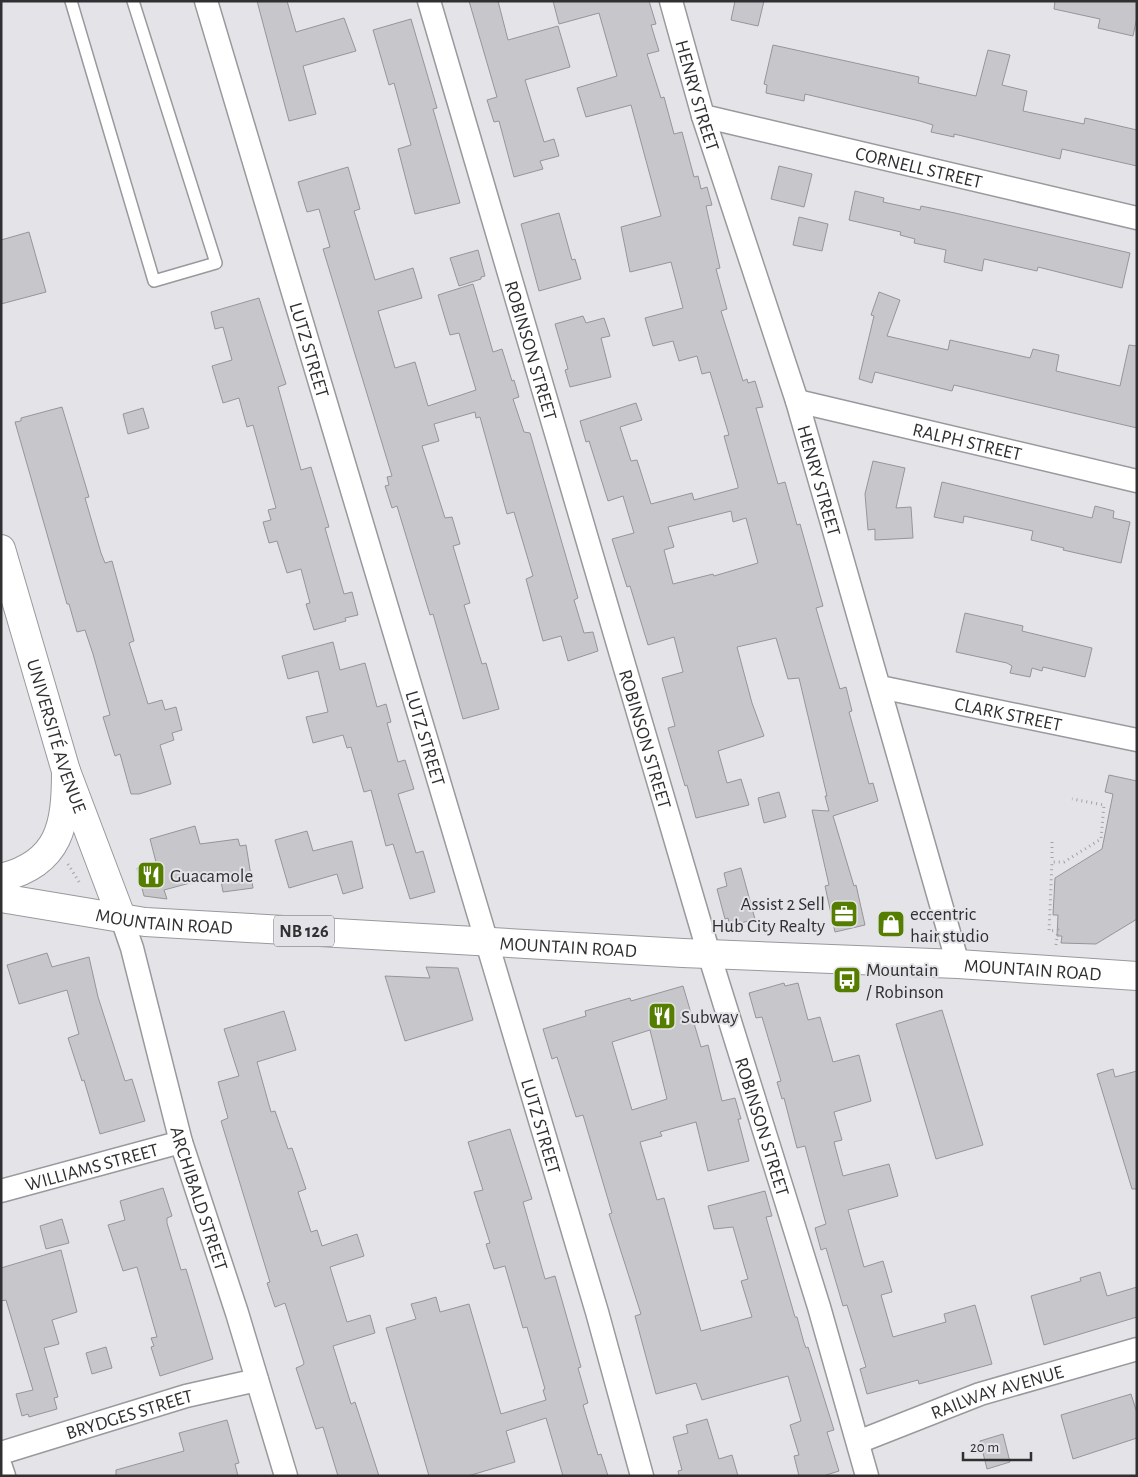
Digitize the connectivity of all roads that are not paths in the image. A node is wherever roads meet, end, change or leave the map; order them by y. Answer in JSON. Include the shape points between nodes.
{"nodes":[{"id":1,"x":72,"y":1,"type":"edge"},
{"id":2,"x":133,"y":1,"type":"edge"},
{"id":3,"x":206,"y":1,"type":"edge"},
{"id":4,"x":429,"y":1,"type":"edge"},
{"id":5,"x":671,"y":1,"type":"edge"},
{"id":6,"x":703,"y":116,"type":"junction"},
{"id":7,"x":1137,"y":218,"type":"edge"},
{"id":8,"x":797,"y":401,"type":"junction"},
{"id":9,"x":1137,"y":481,"type":"edge"},
{"id":10,"x":1,"y":549,"type":"edge"},
{"id":11,"x":880,"y":686,"type":"junction"},
{"id":12,"x":1137,"y":740,"type":"edge"},
{"id":13,"x":66,"y":770,"type":"junction"},
{"id":14,"x":1,"y":878,"type":"edge"},
{"id":15,"x":1,"y":898,"type":"edge"},
{"id":16,"x":122,"y":919,"type":"junction"},
{"id":17,"x":486,"y":941,"type":"junction"},
{"id":18,"x":709,"y":954,"type":"junction"},
{"id":19,"x":958,"y":964,"type":"junction"},
{"id":20,"x":1137,"y":976,"type":"edge"},
{"id":21,"x":180,"y":1142,"type":"junction"},
{"id":22,"x":1,"y":1191,"type":"edge"},
{"id":23,"x":1137,"y":1349,"type":"edge"},
{"id":24,"x":257,"y":1380,"type":"junction"},
{"id":25,"x":858,"y":1442,"type":"junction"},
{"id":26,"x":1,"y":1453,"type":"edge"},
{"id":27,"x":1,"y":1467,"type":"edge"},
{"id":28,"x":4,"y":1476,"type":"edge"},
{"id":29,"x":286,"y":1476,"type":"edge"},
{"id":30,"x":642,"y":1476,"type":"edge"},
{"id":31,"x":867,"y":1476,"type":"edge"}],
"edges":[{"from":1,"to":2,"type":"lane","via":[[154,281],[216,263]]},
{"from":3,"to":17,"type":"street","name":"LUTZ STREET"},
{"from":4,"to":18,"type":"street","name":"ROBINSON STREET"},
{"from":5,"to":6,"type":"street","name":"HENRY STREET"},
{"from":6,"to":7,"type":"street","name":"CORNELL STREET"},
{"from":6,"to":8,"type":"street","name":"HENRY STREET"},
{"from":8,"to":9,"type":"street","name":"RALPH STREET"},
{"from":8,"to":11,"type":"street","name":"HENRY STREET"},
{"from":10,"to":13,"type":"main road","name":"UNIVERSITÉ AVENUE"},
{"from":11,"to":12,"type":"street","name":"CLARK STREET"},
{"from":11,"to":19,"type":"street","name":"HENRY STREET"},
{"from":13,"to":14,"type":"main road","via":[[66,804],[58,839],[50,850],[22,873]]},
{"from":13,"to":16,"type":"main road","name":"UNIVERSITÉ AVENUE"},
{"from":15,"to":16,"type":"main road","name":"MOUNTAIN ROAD","number":"NB 126"},
{"from":16,"to":17,"type":"main road","name":"MOUNTAIN ROAD","number":"NB 126"},
{"from":16,"to":21,"type":"street","name":"ARCHIBALD STREET"},
{"from":17,"to":18,"type":"main road","name":"MOUNTAIN ROAD","number":"NB 126"},
{"from":17,"to":30,"type":"street","name":"LUTZ STREET"},
{"from":18,"to":19,"type":"main road","name":"MOUNTAIN ROAD","number":"NB 126"},
{"from":18,"to":25,"type":"street","name":"ROBINSON STREET"},
{"from":19,"to":20,"type":"main road","name":"MOUNTAIN ROAD","number":"NB 126"},
{"from":21,"to":22,"type":"street","name":"WILLIAMS STREET"},
{"from":21,"to":24,"type":"street","name":"ARCHIBALD STREET"},
{"from":23,"to":25,"type":"street","name":"RAILWAY AVENUE","via":[[980,1394]]},
{"from":24,"to":26,"type":"street","name":"BRYDGES STREET","via":[[186,1396]]},
{"from":24,"to":29,"type":"street","name":"ARCHIBALD STREET"},
{"from":25,"to":31,"type":"street","name":"ROBINSON STREET"},
{"from":27,"to":28,"type":"street"}]}
